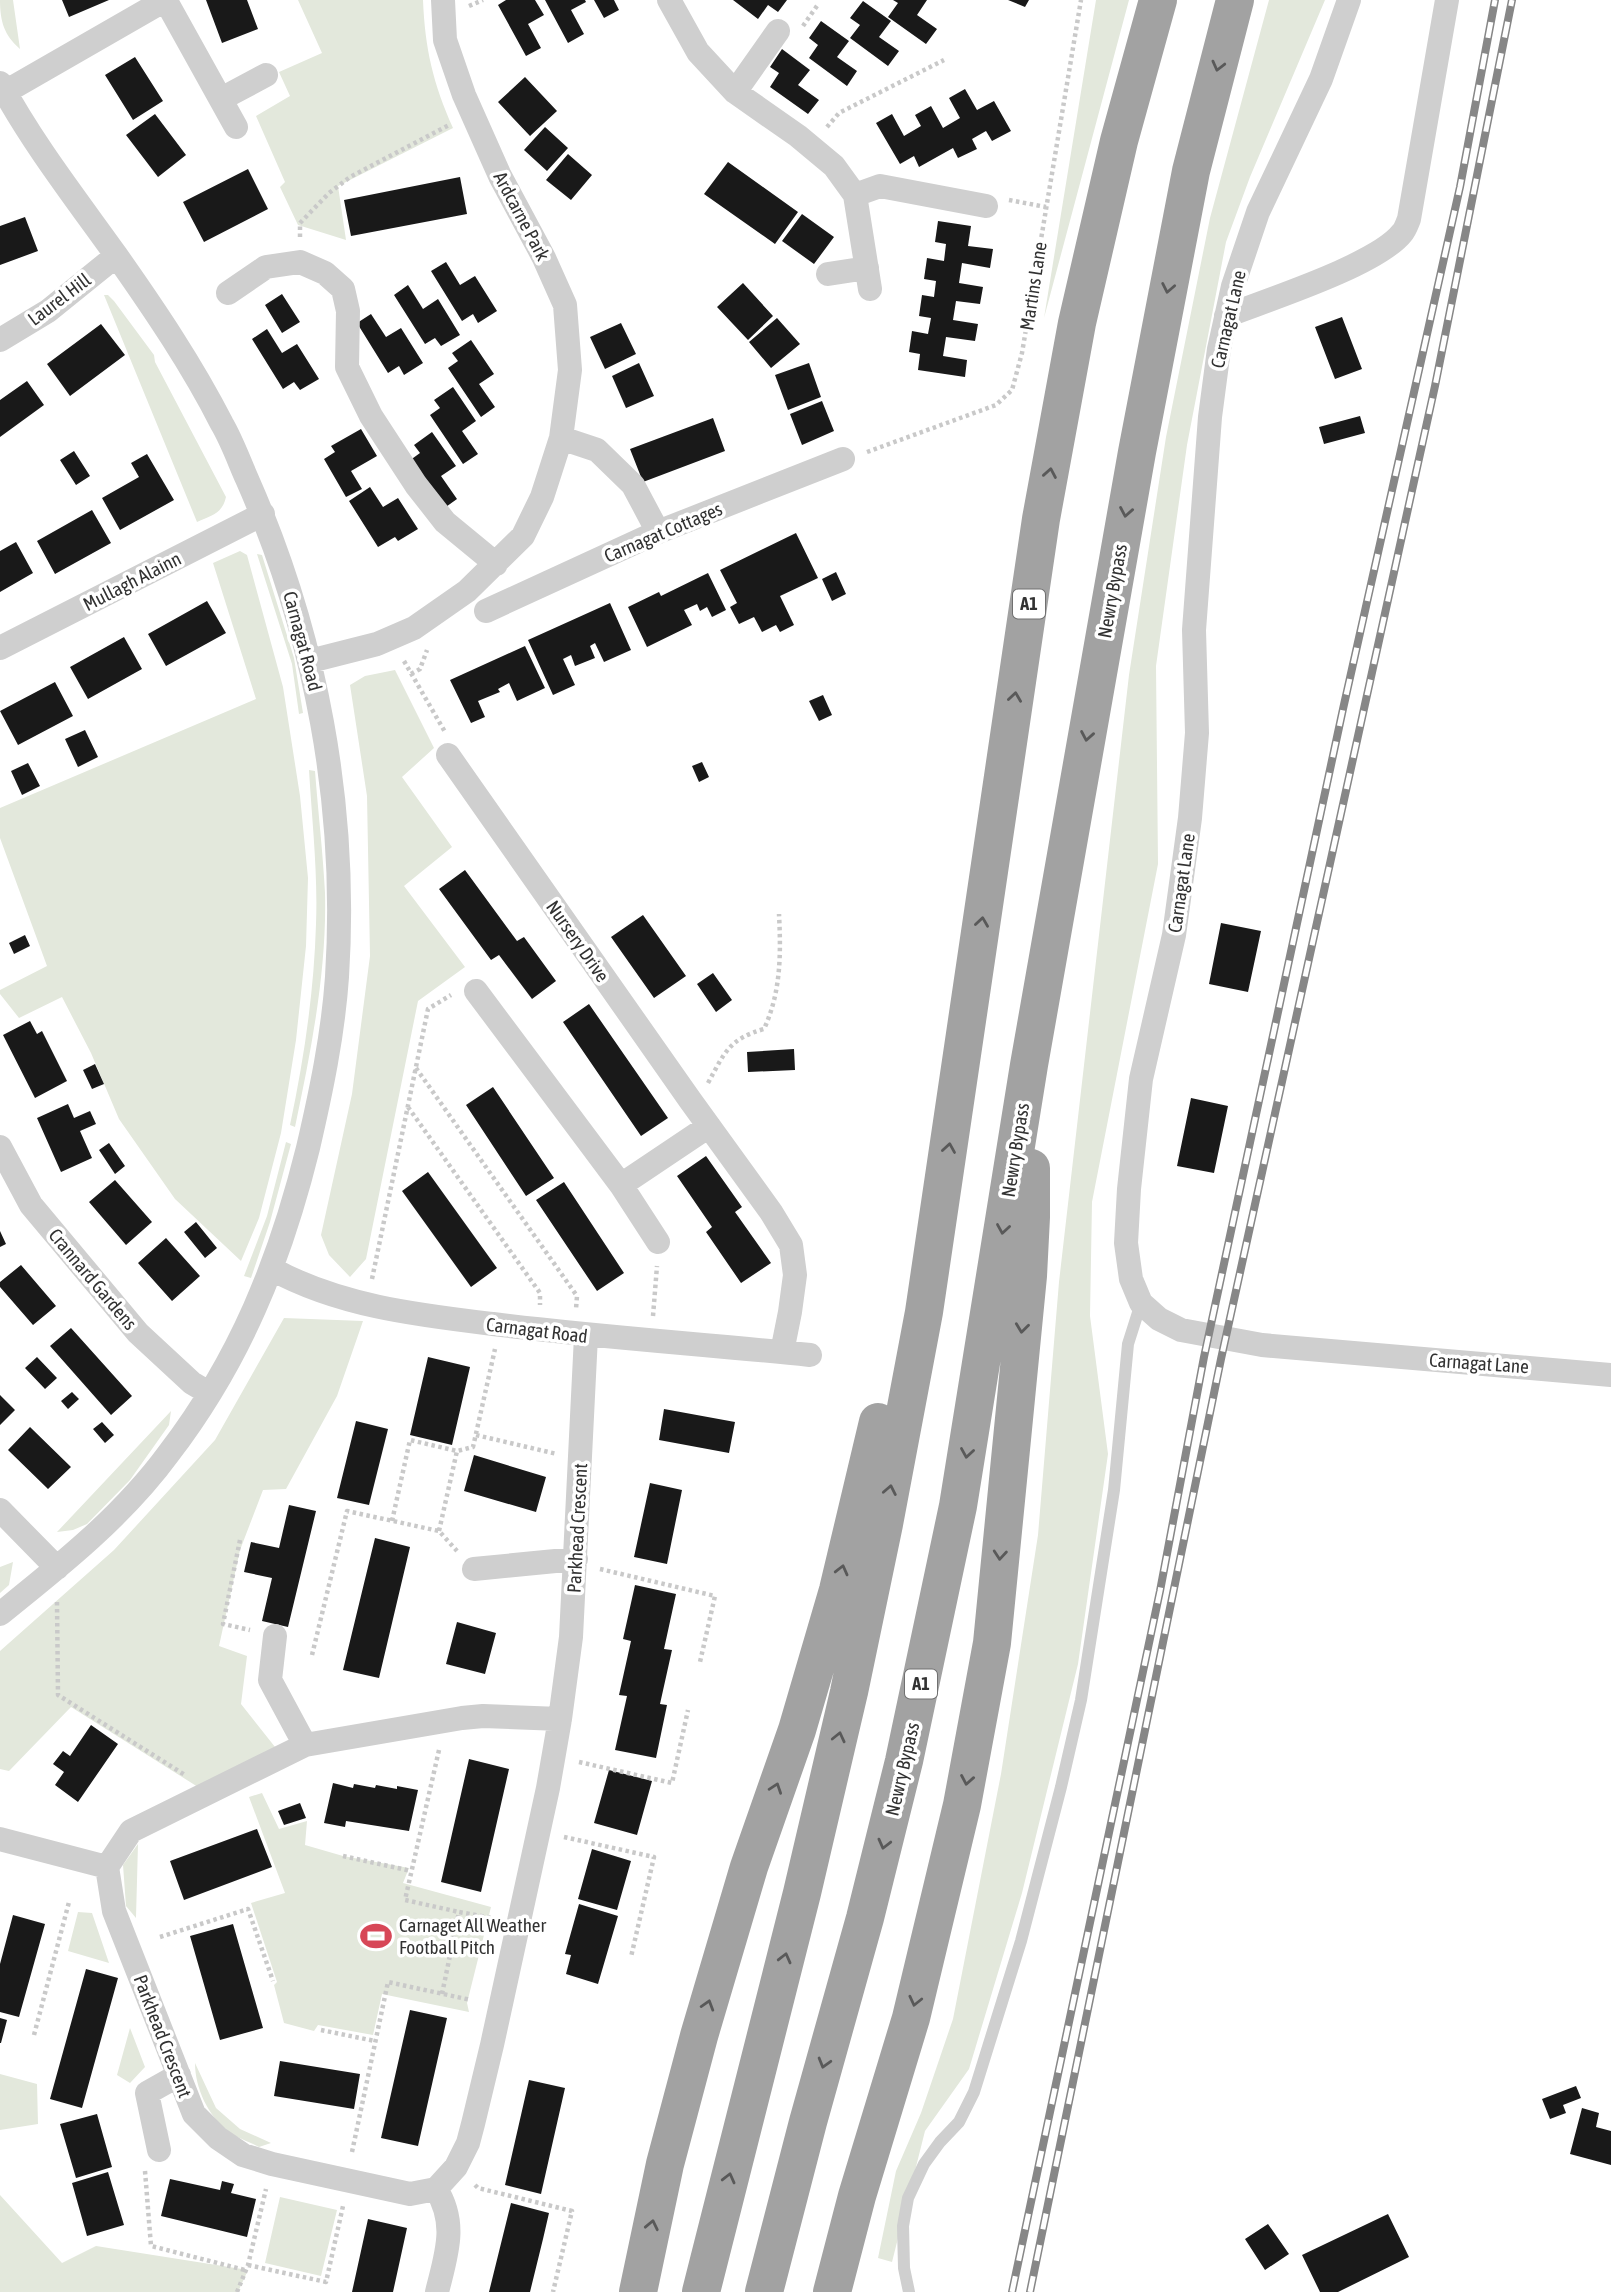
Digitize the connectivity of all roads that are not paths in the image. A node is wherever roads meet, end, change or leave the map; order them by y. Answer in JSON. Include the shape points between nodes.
{"nodes":[{"id":1,"x":166,"y":0,"type":"edge"},
{"id":2,"x":443,"y":0,"type":"edge"},
{"id":3,"x":668,"y":0,"type":"edge"},
{"id":4,"x":1158,"y":0,"type":"edge"},
{"id":5,"x":1235,"y":0,"type":"edge"},
{"id":6,"x":1349,"y":0,"type":"edge"},
{"id":7,"x":1447,"y":0,"type":"edge"},
{"id":8,"x":778,"y":31,"type":"dead end"},
{"id":9,"x":266,"y":75,"type":"dead end"},
{"id":10,"x":3,"y":88,"type":"edge"},
{"id":11,"x":735,"y":92,"type":"junction"},
{"id":12,"x":221,"y":99,"type":"junction"},
{"id":13,"x":236,"y":127,"type":"dead end"},
{"id":14,"x":855,"y":195,"type":"junction"},
{"id":15,"x":986,"y":206,"type":"road end"},
{"id":16,"x":117,"y":256,"type":"junction"},
{"id":17,"x":828,"y":274,"type":"dead end"},
{"id":18,"x":228,"y":293,"type":"dead end"},
{"id":19,"x":1226,"y":316,"type":"junction"},
{"id":20,"x":0,"y":340,"type":"edge"},
{"id":21,"x":561,"y":438,"type":"junction"},
{"id":22,"x":843,"y":459,"type":"road end"},
{"id":23,"x":262,"y":514,"type":"junction"},
{"id":24,"x":658,"y":532,"type":"junction"},
{"id":25,"x":496,"y":564,"type":"junction"},
{"id":26,"x":486,"y":611,"type":"dead end"},
{"id":27,"x":0,"y":648,"type":"edge"},
{"id":28,"x":310,"y":661,"type":"junction"},
{"id":29,"x":448,"y":755,"type":"road end"},
{"id":30,"x":476,"y":991,"type":"road end"},
{"id":31,"x":1029,"y":1065,"type":"junction"},
{"id":32,"x":709,"y":1126,"type":"junction"},
{"id":33,"x":0,"y":1147,"type":"edge"},
{"id":34,"x":621,"y":1185,"type":"junction"},
{"id":35,"x":939,"y":1215,"type":"junction"},
{"id":36,"x":659,"y":1242,"type":"road end"},
{"id":37,"x":272,"y":1269,"type":"junction"},
{"id":38,"x":1142,"y":1303,"type":"junction"},
{"id":39,"x":581,"y":1335,"type":"junction"},
{"id":40,"x":782,"y":1352,"type":"junction"},
{"id":41,"x":810,"y":1355,"type":"dead end"},
{"id":42,"x":1611,"y":1375,"type":"edge"},
{"id":43,"x":209,"y":1393,"type":"junction"},
{"id":44,"x":0,"y":1510,"type":"edge"},
{"id":45,"x":576,"y":1561,"type":"junction"},
{"id":46,"x":57,"y":1568,"type":"junction"},
{"id":47,"x":474,"y":1569,"type":"road end"},
{"id":48,"x":0,"y":1614,"type":"edge"},
{"id":49,"x":275,"y":1636,"type":"road end"},
{"id":50,"x":560,"y":1719,"type":"junction"},
{"id":51,"x":305,"y":1745,"type":"junction"},
{"id":52,"x":0,"y":1839,"type":"edge"},
{"id":53,"x":107,"y":1867,"type":"junction"},
{"id":54,"x":179,"y":2075,"type":"junction"},
{"id":55,"x":152,"y":2160,"type":"road end"},
{"id":56,"x":436,"y":2189,"type":"junction"},
{"id":57,"x":437,"y":2292,"type":"edge"},
{"id":58,"x":638,"y":2292,"type":"edge"},
{"id":59,"x":701,"y":2292,"type":"edge"},
{"id":60,"x":764,"y":2292,"type":"edge"},
{"id":61,"x":832,"y":2292,"type":"edge"},
{"id":62,"x":909,"y":2292,"type":"edge"}],
"edges":[{"from":1,"to":10,"type":"street"},
{"from":1,"to":12,"type":"street"},
{"from":2,"to":21,"type":"street","name":"Ardcarne Park","via":[[445,40],[472,113],[565,305],[570,370]]},
{"from":3,"to":11,"type":"street","via":[[698,52]]},
{"from":35,"to":4,"type":"highway","number":"A1","one_way":true,"via":[[1041,519],[1077,323],[1119,141]]},
{"from":5,"to":31,"type":"highway","name":"Newry Bypass","number":"A1","one_way":true,"via":[[1191,171],[1165,301]]},
{"from":6,"to":19,"type":"street","name":"Carnagat Lane","via":[[1321,79],[1258,212]]},
{"from":7,"to":19,"type":"street","via":[[1403,233],[1349,267]]},
{"from":8,"to":11,"type":"street"},
{"from":9,"to":12,"type":"street"},
{"from":10,"to":16,"type":"street","name":"Carnagat Road"},
{"from":11,"to":14,"type":"street","via":[[834,166]]},
{"from":12,"to":13,"type":"street"},
{"from":14,"to":15,"type":"street","via":[[880,186]]},
{"from":14,"to":17,"type":"street","via":[[869,279]]},
{"from":16,"to":20,"type":"street","name":"Laurel Hill","via":[[48,310]]},
{"from":16,"to":23,"type":"street","name":"Carnagat Road","via":[[223,425]]},
{"from":18,"to":25,"type":"street","via":[[266,267],[300,262],[325,273],[343,289],[348,311],[347,367],[371,415],[445,522]]},
{"from":19,"to":38,"type":"street","name":"Carnagat Lane","via":[[1212,404],[1200,538],[1190,818],[1174,936],[1140,1079],[1129,1189],[1126,1243],[1131,1279]]},
{"from":21,"to":24,"type":"street","via":[[597,450],[633,485]]},
{"from":21,"to":25,"type":"street","name":"Ardcarne Park","via":[[542,497],[523,536]]},
{"from":22,"to":24,"type":"street","name":"Carnagat Cottages"},
{"from":23,"to":27,"type":"street","name":"Mullagh Alainn"},
{"from":23,"to":28,"type":"street","name":"Carnagat Road"},
{"from":24,"to":26,"type":"street","name":"Carnagat Cottages"},
{"from":25,"to":28,"type":"street","name":"Ardcarne Park","via":[[467,592],[414,628]]},
{"from":28,"to":37,"type":"street","name":"Carnagat Road","via":[[324,724],[338,849],[337,977],[325,1074],[294,1204]]},
{"from":29,"to":32,"type":"street","name":"Nursery Drive"},
{"from":30,"to":34,"type":"street"},
{"from":31,"to":60,"type":"highway","name":"Newry Bypass","number":"A1","one_way":true,"via":[[958,1506],[905,1762]]},
{"from":31,"to":61,"type":"highway","one_way":true,"via":[[1028,1276],[992,1643],[962,1805],[911,2018]]},
{"from":32,"to":34,"type":"street"},
{"from":32,"to":40,"type":"street","name":"Nursery Drive","via":[[791,1245],[795,1275]]},
{"from":33,"to":43,"type":"street","name":"Crannard Gardens","via":[[31,1205],[130,1324],[192,1383]]},
{"from":34,"to":36,"type":"street"},
{"from":58,"to":35,"type":"highway","one_way":true,"via":[[699,2036],[838,1590],[896,1352]]},
{"from":59,"to":35,"type":"highway","number":"A1","one_way":true,"via":[[849,1692]]},
{"from":37,"to":39,"type":"street","name":"Carnagat Road","via":[[351,1301],[434,1317]]},
{"from":37,"to":43,"type":"street","name":"Carnagat Road","via":[[248,1326]]},
{"from":38,"to":42,"type":"street","name":"Carnagat Lane","via":[[1181,1330],[1262,1345]]},
{"from":38,"to":62,"type":"lane","via":[[1128,1344],[1112,1503],[1081,1700],[1061,1787],[1021,1941],[974,2092],[959,2122],[924,2164],[908,2199],[903,2226]]},
{"from":39,"to":40,"type":"street","name":"Carnagat Road"},
{"from":39,"to":45,"type":"street","name":"Parkhead Crescent"},
{"from":40,"to":41,"type":"street","name":"Carnagat Road"},
{"from":43,"to":46,"type":"street","name":"Carnagat Road","via":[[169,1454],[116,1514]]},
{"from":44,"to":46,"type":"street"},
{"from":45,"to":47,"type":"street"},
{"from":45,"to":50,"type":"street","name":"Parkhead Crescent"},
{"from":46,"to":48,"type":"street","name":"Carnagat Road"},
{"from":49,"to":51,"type":"street","via":[[270,1680]]},
{"from":50,"to":51,"type":"street","via":[[462,1718]]},
{"from":50,"to":56,"type":"street","name":"Parkhead Crescent","via":[[468,2143],[456,2167]]},
{"from":51,"to":53,"type":"street","via":[[131,1831]]},
{"from":52,"to":53,"type":"street"},
{"from":53,"to":54,"type":"street","name":"Parkhead Crescent","via":[[114,1911]]},
{"from":54,"to":55,"type":"street","via":[[147,2093]]},
{"from":54,"to":56,"type":"street","name":"Parkhead Crescent","via":[[194,2114],[243,2155],[410,2193]]},
{"from":56,"to":57,"type":"street","via":[[445,2203],[450,2238]]}]}
